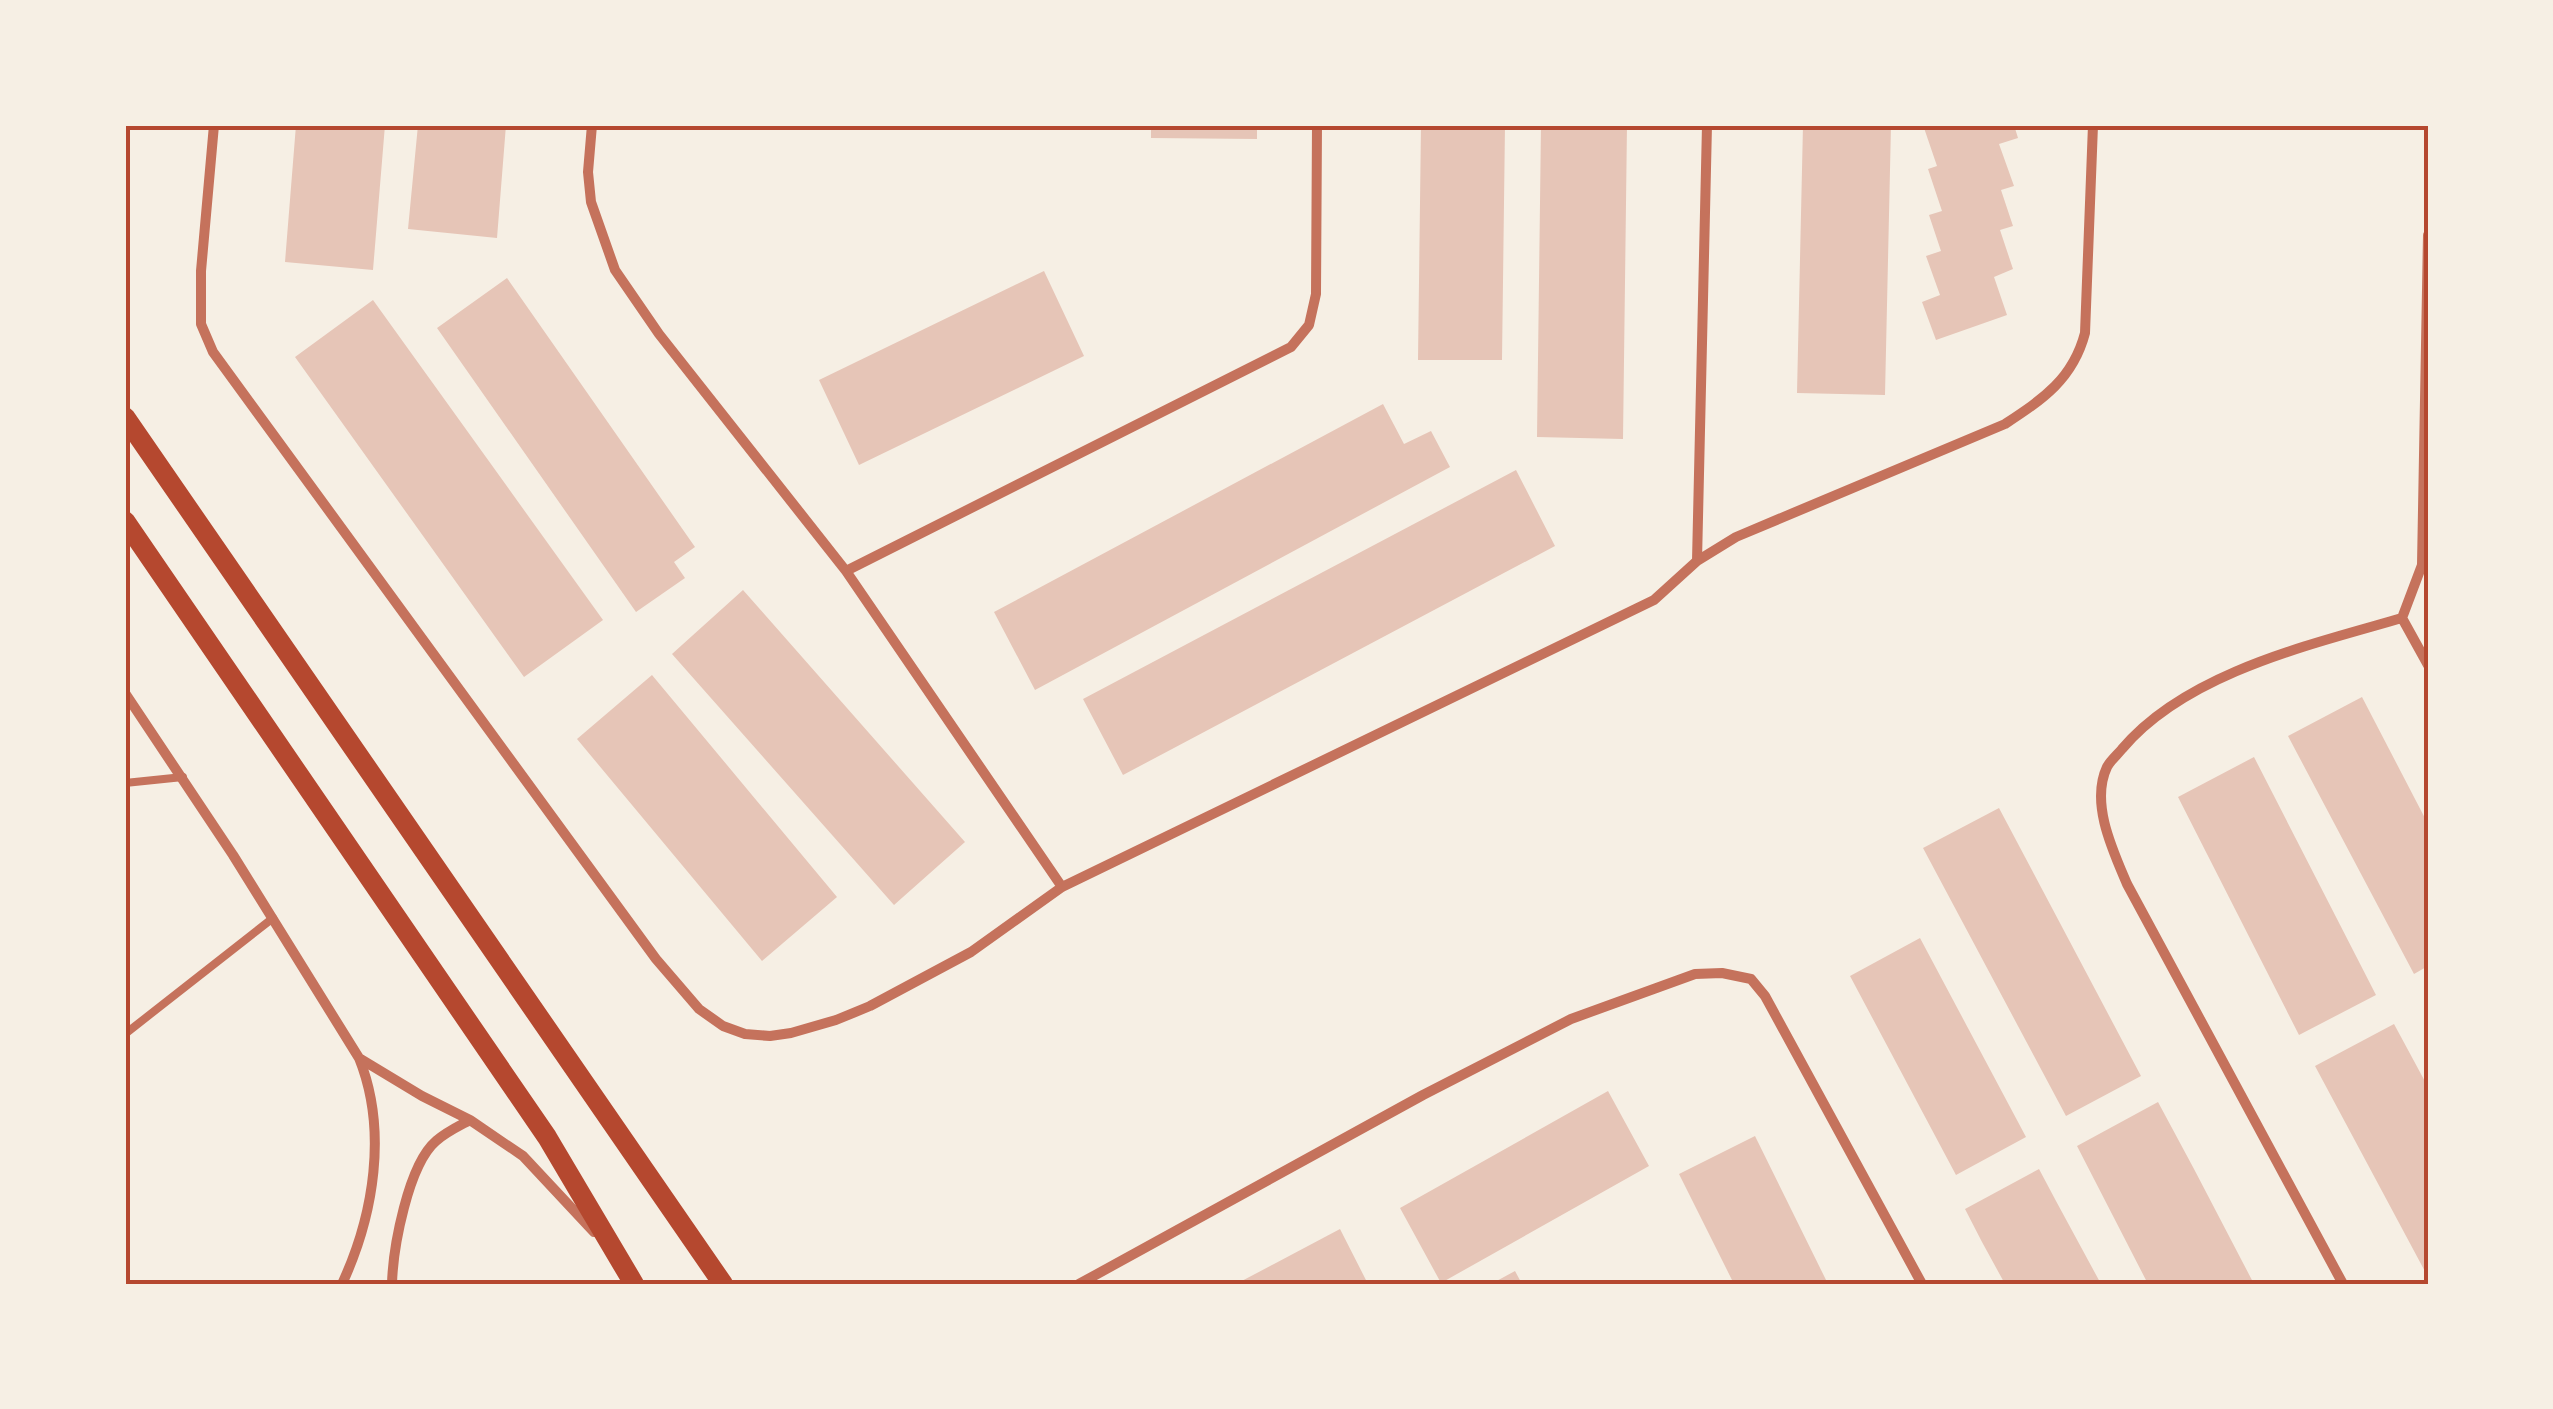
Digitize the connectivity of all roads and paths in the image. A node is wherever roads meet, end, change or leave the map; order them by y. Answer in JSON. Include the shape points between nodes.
{"nodes":[{"id":1,"x":214,"y":125,"type":"edge"},
{"id":2,"x":592,"y":125,"type":"edge"},
{"id":3,"x":1317,"y":125,"type":"edge"},
{"id":4,"x":1707,"y":125,"type":"edge"},
{"id":5,"x":2093,"y":125,"type":"edge"},
{"id":6,"x":2428,"y":234,"type":"edge"},
{"id":7,"x":125,"y":417,"type":"edge"},
{"id":8,"x":125,"y":521,"type":"edge"},
{"id":9,"x":1697,"y":561,"type":"junction"},
{"id":10,"x":846,"y":571,"type":"junction"},
{"id":11,"x":2402,"y":618,"type":"junction"},
{"id":12,"x":2428,"y":666,"type":"edge"},
{"id":13,"x":125,"y":693,"type":"edge"},
{"id":14,"x":183,"y":777,"type":"junction"},
{"id":15,"x":125,"y":784,"type":"edge"},
{"id":16,"x":1062,"y":887,"type":"junction"},
{"id":17,"x":272,"y":918,"type":"junction"},
{"id":18,"x":125,"y":1034,"type":"edge"},
{"id":19,"x":360,"y":1058,"type":"junction"},
{"id":20,"x":470,"y":1120,"type":"junction"},
{"id":21,"x":629,"y":1276,"type":"edge"},
{"id":22,"x":342,"y":1284,"type":"edge"},
{"id":23,"x":392,"y":1284,"type":"edge"},
{"id":24,"x":723,"y":1284,"type":"edge"},
{"id":25,"x":1079,"y":1284,"type":"edge"},
{"id":26,"x":1922,"y":1284,"type":"edge"},
{"id":27,"x":2344,"y":1284,"type":"edge"}],
"edges":[{"from":1,"to":16,"type":"street","via":[[201,271],[201,324],[213,352],[699,1009],[745,1034],[770,1036],[836,1020],[970,952]]},
{"from":2,"to":10,"type":"street","via":[[591,202],[616,270],[658,334]]},
{"from":3,"to":10,"type":"street","via":[[1316,294],[1309,325],[1290,346]]},
{"from":4,"to":9,"type":"street"},
{"from":5,"to":9,"type":"street","via":[[2088,313],[2079,358],[2068,372],[2005,424],[1736,537]]},
{"from":6,"to":11,"type":"street","via":[[2422,565]]},
{"from":7,"to":24,"type":"main road"},
{"from":8,"to":21,"type":"main road","via":[[547,1137]]},
{"from":9,"to":16,"type":"street","via":[[1654,600]]},
{"from":10,"to":16,"type":"street"},
{"from":11,"to":12,"type":"street"},
{"from":11,"to":27,"type":"street","via":[[2283,653],[2174,704],[2107,767],[2102,800],[2106,834],[2127,884]]},
{"from":13,"to":14,"type":"street"},
{"from":14,"to":15,"type":"lane"},
{"from":14,"to":17,"type":"street"},
{"from":17,"to":18,"type":"lane"},
{"from":17,"to":19,"type":"street"},
{"from":19,"to":20,"type":"street"},
{"from":19,"to":22,"type":"street","via":[[376,1119],[374,1156],[364,1227]]},
{"from":20,"to":21,"type":"street","via":[[524,1156]]},
{"from":20,"to":23,"type":"street","via":[[434,1142],[417,1166]]},
{"from":25,"to":26,"type":"street","via":[[1571,1020],[1695,974],[1722,973],[1750,979],[1765,996]]}]}
